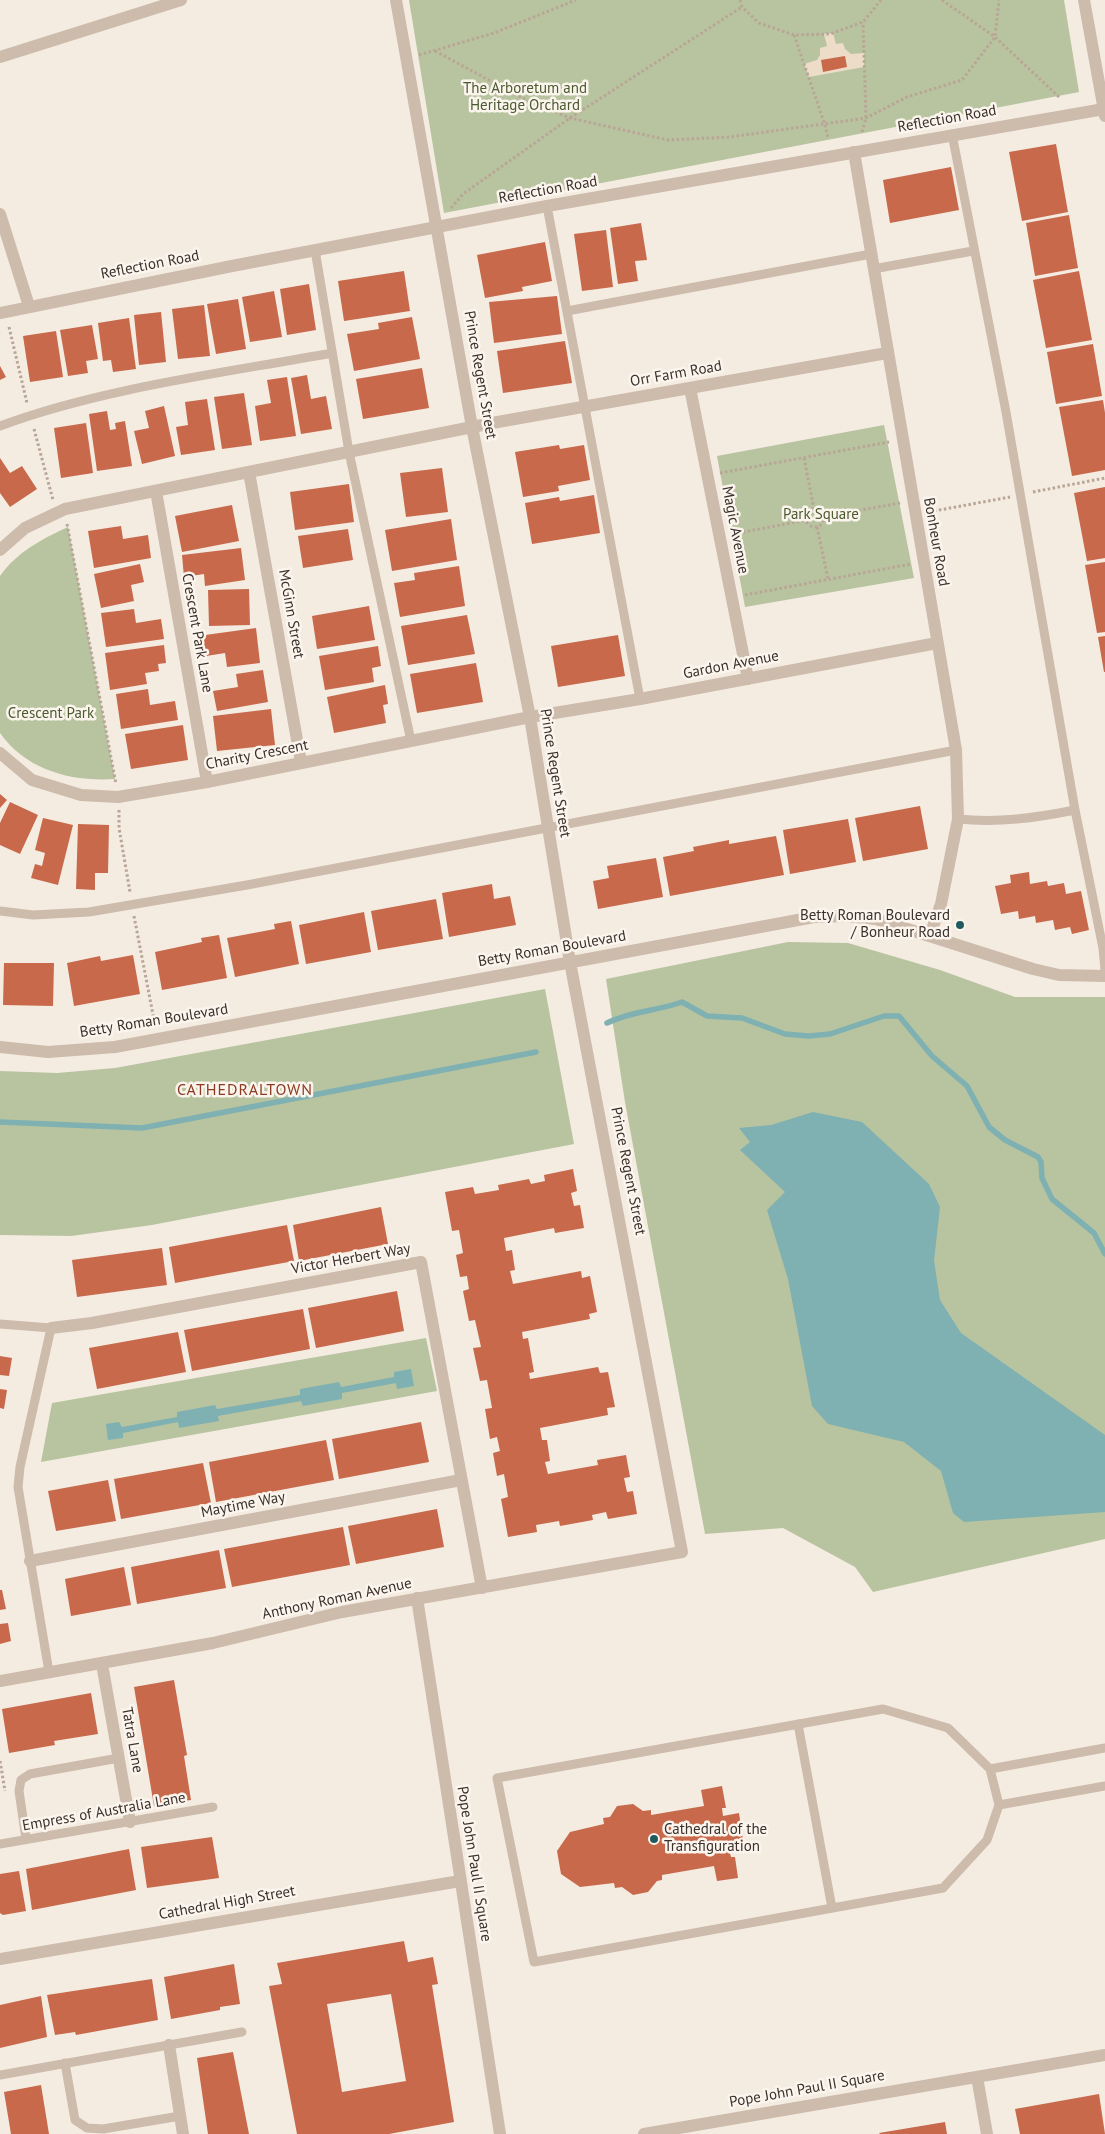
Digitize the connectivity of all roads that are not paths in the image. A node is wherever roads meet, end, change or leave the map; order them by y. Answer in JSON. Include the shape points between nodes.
{"nodes":[{"id":1,"x":181,"y":0,"type":"edge"},
{"id":2,"x":396,"y":0,"type":"edge"},
{"id":3,"x":1084,"y":0,"type":"edge"},
{"id":4,"x":0,"y":57,"type":"edge"},
{"id":5,"x":1104,"y":111,"type":"edge"},
{"id":6,"x":952,"y":134,"type":"junction"},
{"id":7,"x":854,"y":152,"type":"junction"},
{"id":8,"x":547,"y":206,"type":"junction"},
{"id":9,"x":0,"y":214,"type":"edge"},
{"id":10,"x":437,"y":227,"type":"junction"},
{"id":11,"x":315,"y":250,"type":"junction"},
{"id":12,"x":973,"y":251,"type":"junction"},
{"id":13,"x":871,"y":254,"type":"junction"},
{"id":14,"x":873,"y":269,"type":"junction"},
{"id":15,"x":29,"y":306,"type":"junction"},
{"id":16,"x":567,"y":311,"type":"junction"},
{"id":17,"x":0,"y":313,"type":"edge"},
{"id":18,"x":887,"y":353,"type":"junction"},
{"id":19,"x":332,"y":354,"type":"junction"},
{"id":20,"x":690,"y":388,"type":"junction"},
{"id":21,"x":586,"y":406,"type":"junction"},
{"id":22,"x":0,"y":426,"type":"edge"},
{"id":23,"x":472,"y":427,"type":"junction"},
{"id":24,"x":349,"y":452,"type":"junction"},
{"id":25,"x":249,"y":472,"type":"junction"},
{"id":26,"x":156,"y":491,"type":"junction"},
{"id":27,"x":0,"y":550,"type":"edge"},
{"id":28,"x":937,"y":643,"type":"junction"},
{"id":29,"x":748,"y":678,"type":"junction"},
{"id":30,"x":640,"y":700,"type":"junction"},
{"id":31,"x":530,"y":717,"type":"junction"},
{"id":32,"x":411,"y":741,"type":"junction"},
{"id":33,"x":956,"y":750,"type":"junction"},
{"id":34,"x":0,"y":753,"type":"edge"},
{"id":35,"x":301,"y":762,"type":"junction"},
{"id":36,"x":207,"y":782,"type":"junction"},
{"id":37,"x":1075,"y":810,"type":"junction"},
{"id":38,"x":958,"y":819,"type":"junction"},
{"id":39,"x":547,"y":828,"type":"junction"},
{"id":40,"x":0,"y":911,"type":"edge"},
{"id":41,"x":930,"y":935,"type":"junction"},
{"id":42,"x":570,"y":962,"type":"junction"},
{"id":43,"x":1105,"y":970,"type":"edge"},
{"id":44,"x":1105,"y":976,"type":"edge"},
{"id":45,"x":0,"y":1047,"type":"edge"},
{"id":46,"x":0,"y":1324,"type":"edge"},
{"id":47,"x":50,"y":1328,"type":"junction"},
{"id":48,"x":461,"y":1480,"type":"junction"},
{"id":49,"x":682,"y":1552,"type":"joint"},
{"id":50,"x":30,"y":1561,"type":"junction"},
{"id":51,"x":482,"y":1588,"type":"junction"},
{"id":52,"x":417,"y":1598,"type":"junction"},
{"id":53,"x":102,"y":1664,"type":"junction"},
{"id":54,"x":49,"y":1672,"type":"junction"},
{"id":55,"x":0,"y":1681,"type":"edge"},
{"id":56,"x":798,"y":1724,"type":"junction"},
{"id":57,"x":1105,"y":1748,"type":"edge"},
{"id":58,"x":119,"y":1758,"type":"junction"},
{"id":59,"x":990,"y":1769,"type":"junction"},
{"id":60,"x":1105,"y":1786,"type":"edge"},
{"id":61,"x":999,"y":1805,"type":"junction"},
{"id":62,"x":213,"y":1807,"type":"dead end"},
{"id":63,"x":130,"y":1822,"type":"junction"},
{"id":64,"x":26,"y":1839,"type":"junction"},
{"id":65,"x":0,"y":1844,"type":"edge"},
{"id":66,"x":460,"y":1881,"type":"junction"},
{"id":67,"x":832,"y":1908,"type":"junction"},
{"id":68,"x":0,"y":1959,"type":"edge"},
{"id":69,"x":242,"y":2032,"type":"dead end"},
{"id":70,"x":169,"y":2045,"type":"junction"},
{"id":71,"x":1105,"y":2055,"type":"edge"},
{"id":72,"x":65,"y":2063,"type":"junction"},
{"id":73,"x":0,"y":2074,"type":"edge"},
{"id":74,"x":977,"y":2077,"type":"junction"},
{"id":75,"x":180,"y":2116,"type":"junction"},
{"id":76,"x":183,"y":2134,"type":"edge"},
{"id":77,"x":500,"y":2134,"type":"edge"},
{"id":78,"x":644,"y":2134,"type":"edge"},
{"id":79,"x":986,"y":2134,"type":"edge"}],
"edges":[{"from":1,"to":4,"type":"street"},
{"from":2,"to":10,"type":"street","name":"Prince Regent Street"},
{"from":3,"to":5,"type":"street"},
{"from":5,"to":6,"type":"street","name":"Reflection Road"},
{"from":6,"to":7,"type":"street","name":"Reflection Road"},
{"from":6,"to":12,"type":"lane"},
{"from":7,"to":8,"type":"street","name":"Reflection Road"},
{"from":7,"to":13,"type":"street","name":"Bonheur Road"},
{"from":8,"to":10,"type":"street","name":"Reflection Road"},
{"from":8,"to":16,"type":"lane"},
{"from":9,"to":15,"type":"street"},
{"from":10,"to":11,"type":"street","name":"Reflection Road"},
{"from":10,"to":23,"type":"street","name":"Prince Regent Street"},
{"from":11,"to":15,"type":"street","name":"Reflection Road"},
{"from":11,"to":19,"type":"lane"},
{"from":12,"to":14,"type":"lane"},
{"from":12,"to":37,"type":"lane","via":[[1008,422]]},
{"from":13,"to":14,"type":"street","name":"Bonheur Road"},
{"from":13,"to":16,"type":"lane"},
{"from":14,"to":18,"type":"street","name":"Bonheur Road"},
{"from":15,"to":17,"type":"street","name":"Reflection Road"},
{"from":16,"to":21,"type":"lane"},
{"from":18,"to":20,"type":"street","name":"Orr Farm Road"},
{"from":18,"to":28,"type":"street","name":"Bonheur Road"},
{"from":19,"to":22,"type":"lane","via":[[140,388],[30,415]]},
{"from":19,"to":24,"type":"lane"},
{"from":20,"to":21,"type":"street","name":"Orr Farm Road"},
{"from":20,"to":29,"type":"street","name":"Magic Avenue"},
{"from":21,"to":23,"type":"street","name":"Orr Farm Road"},
{"from":21,"to":30,"type":"lane"},
{"from":23,"to":24,"type":"street"},
{"from":23,"to":31,"type":"street","name":"Prince Regent Street"},
{"from":24,"to":25,"type":"street"},
{"from":24,"to":32,"type":"lane"},
{"from":25,"to":26,"type":"street"},
{"from":25,"to":35,"type":"street","name":"McGinn Street"},
{"from":26,"to":27,"type":"street","via":[[65,509],[25,528]]},
{"from":26,"to":36,"type":"street","name":"Crescent Park Lane"},
{"from":28,"to":29,"type":"street","name":"Gardon Avenue"},
{"from":28,"to":33,"type":"street","name":"Bonheur Road"},
{"from":29,"to":30,"type":"street","name":"Gardon Avenue"},
{"from":30,"to":31,"type":"street","name":"Gardon Avenue"},
{"from":31,"to":32,"type":"street","name":"Charity Crescent"},
{"from":31,"to":39,"type":"street","name":"Prince Regent Street"},
{"from":32,"to":35,"type":"street","name":"Charity Crescent"},
{"from":33,"to":38,"type":"street","name":"Bonheur Road"},
{"from":33,"to":39,"type":"lane"},
{"from":34,"to":36,"type":"street","name":"Charity Crescent","via":[[32,780],[81,795],[118,797]]},
{"from":35,"to":36,"type":"street","name":"Charity Crescent"},
{"from":37,"to":38,"type":"lane","via":[[988,822]]},
{"from":37,"to":43,"type":"lane"},
{"from":38,"to":41,"type":"street","name":"Bonheur Road","via":[[941,904]]},
{"from":39,"to":40,"type":"lane","via":[[89,912],[33,915]]},
{"from":39,"to":42,"type":"street","name":"Prince Regent Street"},
{"from":41,"to":42,"type":"street","name":"Betty Roman Boulevard","via":[[876,919],[814,917]]},
{"from":41,"to":44,"type":"street","name":"Betty Roman Boulevard","via":[[1033,968],[1059,974]]},
{"from":42,"to":45,"type":"street","name":"Betty Roman Boulevard","via":[[84,1050],[48,1052]]},
{"from":42,"to":49,"type":"street","name":"Prince Regent Street"},
{"from":46,"to":47,"type":"lane"},
{"from":47,"to":48,"type":"street","name":"Victor Herbert Way","via":[[421,1262]]},
{"from":47,"to":50,"type":"lane","via":[[18,1487]]},
{"from":48,"to":50,"type":"street","name":"Maytime Way"},
{"from":48,"to":51,"type":"street","name":"Victor Herbert Way"},
{"from":49,"to":51,"type":"street","name":"Anthony Roman Avenue"},
{"from":50,"to":54,"type":"lane"},
{"from":51,"to":52,"type":"street","name":"Anthony Roman Avenue"},
{"from":52,"to":53,"type":"street","name":"Anthony Roman Avenue"},
{"from":52,"to":66,"type":"street","name":"Pope John Paul II Square"},
{"from":53,"to":54,"type":"street","name":"Anthony Roman Avenue"},
{"from":53,"to":58,"type":"street","name":"Tatra Lane"},
{"from":54,"to":55,"type":"street","name":"Anthony Roman Avenue"},
{"from":56,"to":59,"type":"lane","via":[[883,1709],[948,1728]]},
{"from":56,"to":67,"type":"lane"},
{"from":56,"to":67,"type":"lane","via":[[497,1778],[534,1962]]},
{"from":57,"to":59,"type":"lane"},
{"from":58,"to":63,"type":"street","name":"Tatra Lane"},
{"from":58,"to":64,"type":"lane","via":[[30,1774],[21,1780],[18,1792]]},
{"from":59,"to":61,"type":"lane"},
{"from":60,"to":61,"type":"lane"},
{"from":61,"to":67,"type":"lane","via":[[987,1840],[943,1888]]},
{"from":62,"to":63,"type":"lane","name":"Empress of Australia Lane"},
{"from":63,"to":64,"type":"lane","name":"Empress of Australia Lane"},
{"from":64,"to":65,"type":"lane","name":"Empress of Australia Lane"},
{"from":66,"to":68,"type":"street","name":"Cathedral High Street"},
{"from":66,"to":77,"type":"street","name":"Pope John Paul II Square"},
{"from":69,"to":70,"type":"lane"},
{"from":70,"to":72,"type":"lane"},
{"from":70,"to":75,"type":"street"},
{"from":71,"to":74,"type":"street","name":"Pope John Paul II Square"},
{"from":72,"to":73,"type":"lane"},
{"from":72,"to":75,"type":"lane","via":[[75,2120],[87,2128],[103,2129]]},
{"from":74,"to":78,"type":"street","name":"Pope John Paul II Square"},
{"from":74,"to":79,"type":"street"},
{"from":75,"to":76,"type":"street"}]}
